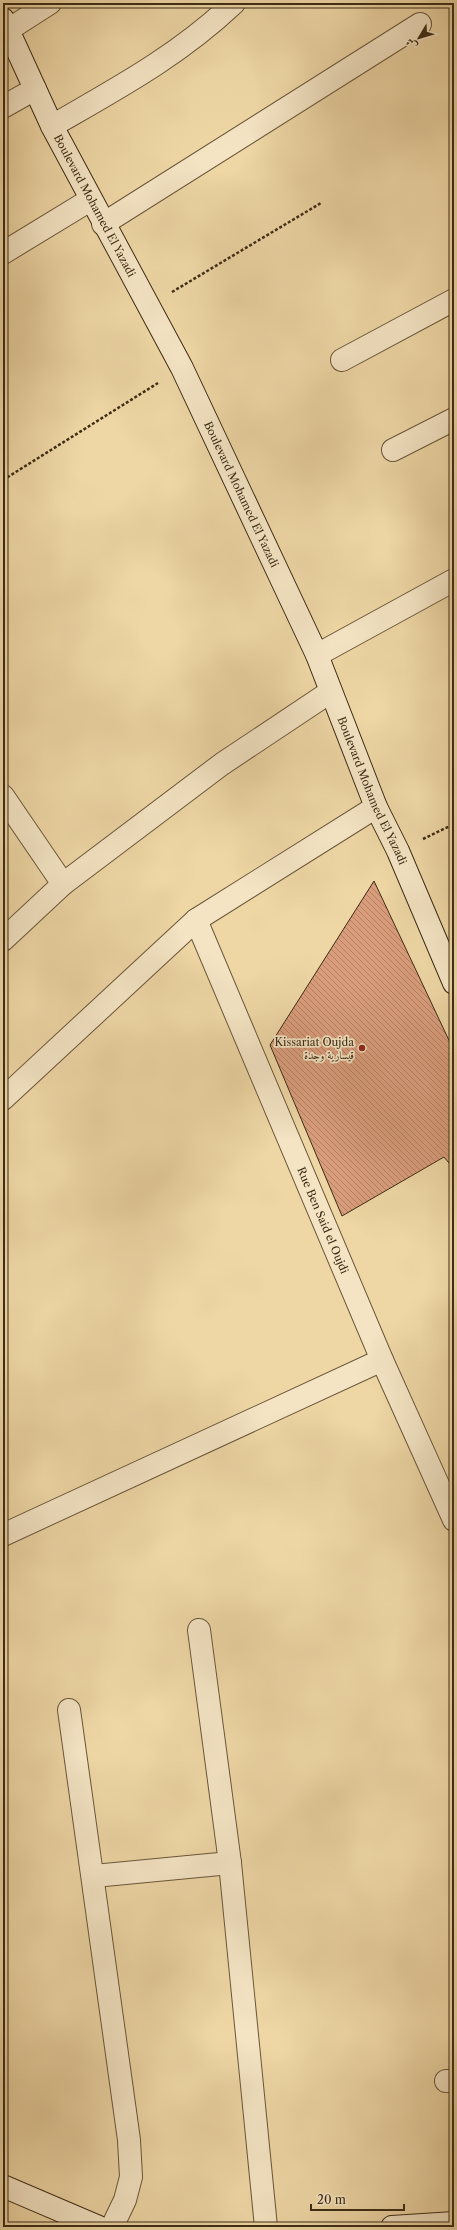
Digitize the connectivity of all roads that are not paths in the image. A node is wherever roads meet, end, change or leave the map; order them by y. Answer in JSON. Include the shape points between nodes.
{"nodes":[{"id":1,"x":50,"y":3,"type":"edge"},
{"id":2,"x":234,"y":3,"type":"edge"},
{"id":3,"x":6,"y":24,"type":"edge"},
{"id":4,"x":420,"y":24,"type":"dead end"},
{"id":5,"x":35,"y":89,"type":"junction"},
{"id":6,"x":3,"y":108,"type":"edge"},
{"id":7,"x":52,"y":126,"type":"junction"},
{"id":8,"x":90,"y":200,"type":"junction"},
{"id":9,"x":103,"y":224,"type":"junction"},
{"id":10,"x":3,"y":253,"type":"edge"},
{"id":11,"x":454,"y":300,"type":"edge"},
{"id":12,"x":342,"y":360,"type":"dead end"},
{"id":13,"x":454,"y":419,"type":"edge"},
{"id":14,"x":392,"y":450,"type":"dead end"},
{"id":15,"x":454,"y":580,"type":"edge"},
{"id":16,"x":317,"y":655,"type":"junction"},
{"id":17,"x":330,"y":692,"type":"junction"},
{"id":18,"x":3,"y":796,"type":"edge"},
{"id":19,"x":376,"y":807,"type":"junction"},
{"id":20,"x":63,"y":884,"type":"junction"},
{"id":21,"x":196,"y":920,"type":"junction"},
{"id":22,"x":3,"y":940,"type":"edge"},
{"id":23,"x":453,"y":977,"type":"edge"},
{"id":24,"x":3,"y":1099,"type":"edge"},
{"id":25,"x":382,"y":1360,"type":"junction"},
{"id":26,"x":454,"y":1520,"type":"edge"},
{"id":27,"x":3,"y":1535,"type":"edge"},
{"id":28,"x":199,"y":1630,"type":"dead end"},
{"id":29,"x":69,"y":1710,"type":"dead end"},
{"id":30,"x":230,"y":1863,"type":"junction"},
{"id":31,"x":94,"y":1876,"type":"junction"},
{"id":32,"x":3,"y":2186,"type":"edge"},
{"id":33,"x":454,"y":2223,"type":"edge"},
{"id":34,"x":99,"y":2227,"type":"edge"},
{"id":35,"x":112,"y":2227,"type":"edge"},
{"id":36,"x":266,"y":2227,"type":"edge"},
{"id":37,"x":392,"y":2227,"type":"edge"}],
"edges":[{"from":1,"to":3,"type":"street"},
{"from":2,"to":7,"type":"street","via":[[189,43],[156,66]]},
{"from":3,"to":5,"type":"street","name":"Boulevard Mohamed El Yazadi"},
{"from":4,"to":9,"type":"street"},
{"from":5,"to":6,"type":"street"},
{"from":5,"to":7,"type":"street","name":"Boulevard Mohamed El Yazadi"},
{"from":7,"to":8,"type":"street","name":"Boulevard Mohamed El Yazadi"},
{"from":8,"to":9,"type":"street","name":"Boulevard Mohamed El Yazadi"},
{"from":8,"to":10,"type":"street"},
{"from":9,"to":16,"type":"street","name":"Boulevard Mohamed El Yazadi","via":[[182,368]]},
{"from":11,"to":12,"type":"street"},
{"from":13,"to":14,"type":"street"},
{"from":15,"to":16,"type":"street"},
{"from":16,"to":17,"type":"street","name":"Boulevard Mohamed El Yazadi"},
{"from":17,"to":19,"type":"street","name":"Boulevard Mohamed El Yazadi"},
{"from":17,"to":20,"type":"street","via":[[222,764]]},
{"from":18,"to":20,"type":"street"},
{"from":19,"to":21,"type":"street"},
{"from":19,"to":23,"type":"street","name":"Boulevard Mohamed El Yazadi"},
{"from":20,"to":22,"type":"street"},
{"from":21,"to":24,"type":"street"},
{"from":21,"to":25,"type":"street","name":"Rue Ben Said el Oujdi"},
{"from":25,"to":26,"type":"street","name":"Rue Ben Said el Oujdi"},
{"from":25,"to":27,"type":"street"},
{"from":28,"to":30,"type":"street"},
{"from":29,"to":31,"type":"street"},
{"from":30,"to":31,"type":"street"},
{"from":30,"to":36,"type":"street"},
{"from":31,"to":35,"type":"street","via":[[129,2140],[131,2177],[125,2200]]},
{"from":32,"to":34,"type":"street"},
{"from":33,"to":37,"type":"street"}]}
